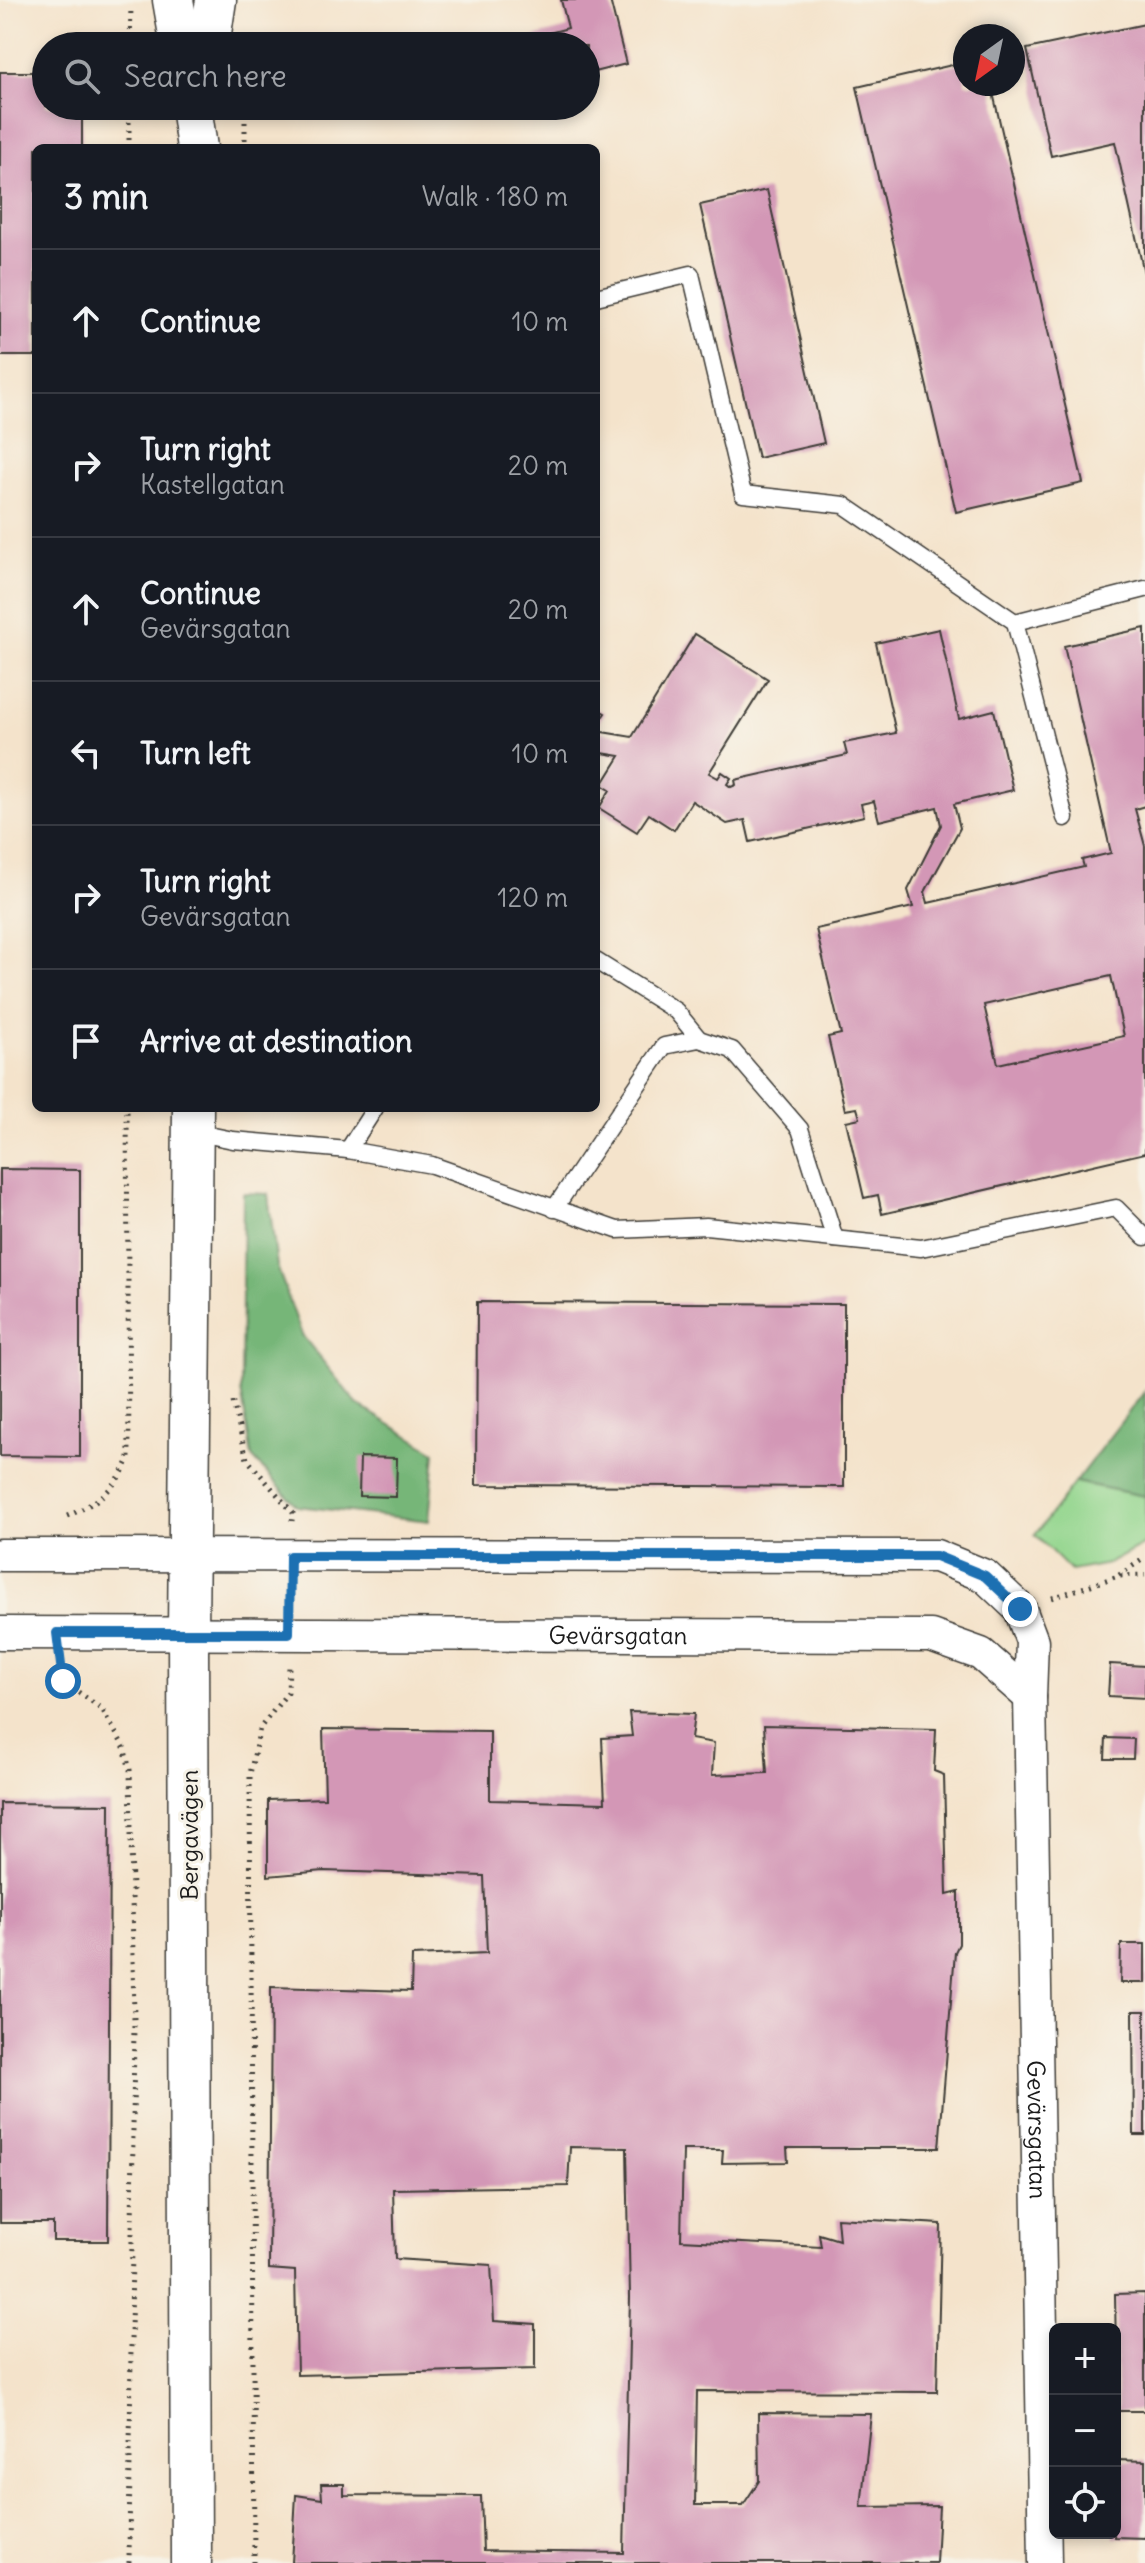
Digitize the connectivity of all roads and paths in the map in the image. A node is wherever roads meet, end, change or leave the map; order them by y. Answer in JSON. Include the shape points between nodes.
{"nodes":[{"id":1,"x":131,"y":0,"type":"edge"},
{"id":2,"x":173,"y":0,"type":"edge"},
{"id":3,"x":216,"y":0,"type":"edge"},
{"id":4,"x":131,"y":32,"type":"edge"},
{"id":5,"x":179,"y":32,"type":"edge"},
{"id":6,"x":211,"y":32,"type":"edge"},
{"id":7,"x":129,"y":120,"type":"edge"},
{"id":8,"x":245,"y":120,"type":"edge"},
{"id":9,"x":129,"y":144,"type":"edge"},
{"id":10,"x":245,"y":144,"type":"edge"},
{"id":11,"x":600,"y":296,"type":"edge"},
{"id":12,"x":1145,"y":589,"type":"edge"},
{"id":13,"x":1015,"y":622,"type":"junction"},
{"id":14,"x":1065,"y":818,"type":"dead end"},
{"id":15,"x":600,"y":964,"type":"edge"},
{"id":16,"x":699,"y":1039,"type":"junction"},
{"id":17,"x":127,"y":1112,"type":"edge"},
{"id":18,"x":372,"y":1112,"type":"edge"},
{"id":19,"x":192,"y":1120,"type":"edge"},
{"id":20,"x":348,"y":1150,"type":"junction"},
{"id":21,"x":554,"y":1209,"type":"junction"},
{"id":22,"x":1145,"y":1237,"type":"edge"},
{"id":23,"x":835,"y":1239,"type":"junction"},
{"id":24,"x":231,"y":1392,"type":"dead end"},
{"id":25,"x":0,"y":1555,"type":"edge"},
{"id":26,"x":57,"y":1555,"type":"junction"},
{"id":27,"x":189,"y":1556,"type":"junction"},
{"id":28,"x":290,"y":1556,"type":"junction"},
{"id":29,"x":1145,"y":1558,"type":"edge"},
{"id":30,"x":1118,"y":1576,"type":"dead end"},
{"id":31,"x":0,"y":1633,"type":"edge"},
{"id":32,"x":57,"y":1633,"type":"junction"},
{"id":33,"x":289,"y":1633,"type":"junction"},
{"id":34,"x":188,"y":1634,"type":"junction"},
{"id":35,"x":1030,"y":1697,"type":"junction"},
{"id":36,"x":129,"y":2563,"type":"edge"},
{"id":37,"x":191,"y":2563,"type":"edge"},
{"id":38,"x":254,"y":2563,"type":"edge"},
{"id":39,"x":1045,"y":2563,"type":"edge"}],
"edges":[{"from":1,"to":4,"type":"path"},
{"from":2,"to":5,"type":"street"},
{"from":3,"to":6,"type":"street"},
{"from":7,"to":9,"type":"path"},
{"from":8,"to":10,"type":"path"},
{"from":11,"to":13,"type":"lane","via":[[691,274],[743,494],[844,505]]},
{"from":12,"to":13,"type":"lane"},
{"from":13,"to":14,"type":"lane"},
{"from":15,"to":16,"type":"lane","via":[[676,1011]]},
{"from":16,"to":21,"type":"lane","via":[[664,1046]]},
{"from":16,"to":23,"type":"lane","via":[[732,1050],[800,1129]]},
{"from":17,"to":26,"type":"path","via":[[129,1459],[121,1477],[95,1504],[57,1521]]},
{"from":18,"to":20,"type":"lane"},
{"from":19,"to":20,"type":"lane","via":[[233,1140]]},
{"from":19,"to":27,"type":"street","name":"Bergavägen"},
{"from":20,"to":21,"type":"lane","via":[[432,1165]]},
{"from":21,"to":23,"type":"lane","via":[[617,1230],[706,1226]]},
{"from":22,"to":23,"type":"lane","via":[[1116,1208],[921,1248]]},
{"from":24,"to":28,"type":"path","via":[[247,1459],[293,1513]]},
{"from":25,"to":26,"type":"street","name":"Gevärsgatan"},
{"from":26,"to":27,"type":"street","name":"Gevärsgatan"},
{"from":27,"to":28,"type":"street","name":"Gevärsgatan"},
{"from":27,"to":34,"type":"street","name":"Bergavägen"},
{"from":28,"to":35,"type":"street","name":"Gevärsgatan","via":[[936,1556],[985,1576],[1020,1609],[1032,1641]]},
{"from":29,"to":30,"type":"path"},
{"from":31,"to":32,"type":"street","name":"Gevärsgatan"},
{"from":32,"to":34,"type":"street","name":"Gevärsgatan"},
{"from":32,"to":36,"type":"path","via":[[63,1681],[102,1709],[124,1747],[130,1770],[134,2021]]},
{"from":33,"to":34,"type":"street","name":"Gevärsgatan"},
{"from":33,"to":35,"type":"street","name":"Gevärsgatan","via":[[931,1636],[981,1654]]},
{"from":33,"to":38,"type":"path","via":[[288,1692],[260,1728],[250,1774]]},
{"from":34,"to":37,"type":"street","name":"Bergavägen"},
{"from":35,"to":39,"type":"street","name":"Gevärsgatan"}]}
